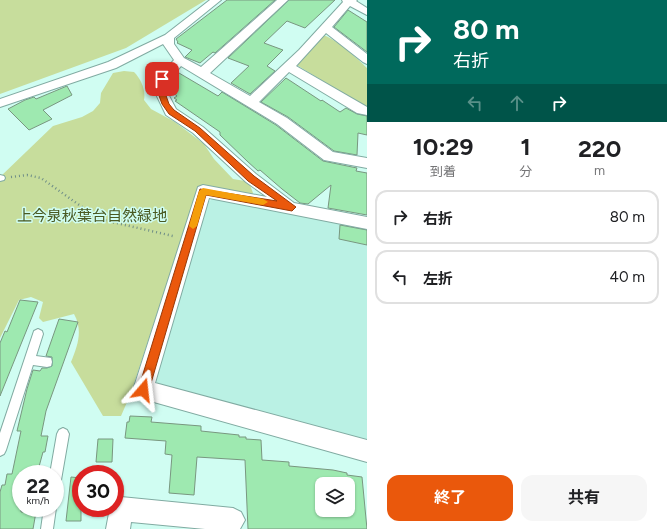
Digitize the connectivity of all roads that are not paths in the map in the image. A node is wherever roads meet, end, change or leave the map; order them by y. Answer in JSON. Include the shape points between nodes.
{"nodes":[{"id":1,"x":216,"y":0,"type":"edge"},
{"id":2,"x":283,"y":0,"type":"edge"},
{"id":3,"x":349,"y":0,"type":"edge"},
{"id":4,"x":367,"y":12,"type":"edge"},
{"id":5,"x":326,"y":28,"type":"junction"},
{"id":6,"x":169,"y":37,"type":"junction"},
{"id":7,"x":180,"y":60,"type":"junction"},
{"id":8,"x":367,"y":60,"type":"edge"},
{"id":9,"x":288,"y":66,"type":"junction"},
{"id":10,"x":202,"y":73,"type":"junction"},
{"id":11,"x":251,"y":102,"type":"junction"},
{"id":12,"x":0,"y":103,"type":"edge"},
{"id":13,"x":367,"y":111,"type":"edge"},
{"id":14,"x":367,"y":163,"type":"edge"},
{"id":15,"x":292,"y":207,"type":"junction"},
{"id":16,"x":367,"y":223,"type":"edge"},
{"id":17,"x":38,"y":334,"type":"dead end"},
{"id":18,"x":29,"y":360,"type":"junction"},
{"id":19,"x":47,"y":362,"type":"dead end"},
{"id":20,"x":63,"y":434,"type":"dead end"},
{"id":21,"x":0,"y":450,"type":"edge"},
{"id":22,"x":367,"y":451,"type":"edge"},
{"id":23,"x":58,"y":465,"type":"edge"},
{"id":24,"x":49,"y":517,"type":"edge"},
{"id":25,"x":233,"y":520,"type":"dead end"},
{"id":26,"x":47,"y":529,"type":"edge"},
{"id":27,"x":118,"y":529,"type":"edge"}],
"edges":[{"from":1,"to":6,"type":"street"},
{"from":2,"to":10,"type":"street"},
{"from":3,"to":4,"type":"street"},
{"from":3,"to":5,"type":"street"},
{"from":5,"to":8,"type":"street"},
{"from":5,"to":9,"type":"street"},
{"from":6,"to":7,"type":"street","via":[[168,44]]},
{"from":6,"to":12,"type":"street","via":[[112,65]]},
{"from":7,"to":10,"type":"street"},
{"from":7,"to":15,"type":"street","via":[[162,79],[160,90],[171,112],[198,130],[251,178]]},
{"from":9,"to":11,"type":"street"},
{"from":9,"to":13,"type":"street"},
{"from":10,"to":11,"type":"street"},
{"from":11,"to":14,"type":"street","via":[[282,121],[329,156]]},
{"from":15,"to":16,"type":"street"},
{"from":15,"to":22,"type":"street","via":[[203,191],[143,390]]},
{"from":17,"to":18,"type":"lane"},
{"from":18,"to":19,"type":"lane"},
{"from":18,"to":21,"type":"lane"},
{"from":20,"to":23,"type":"lane"},
{"from":24,"to":26,"type":"lane"},
{"from":25,"to":27,"type":"street","via":[[121,509]]}]}
